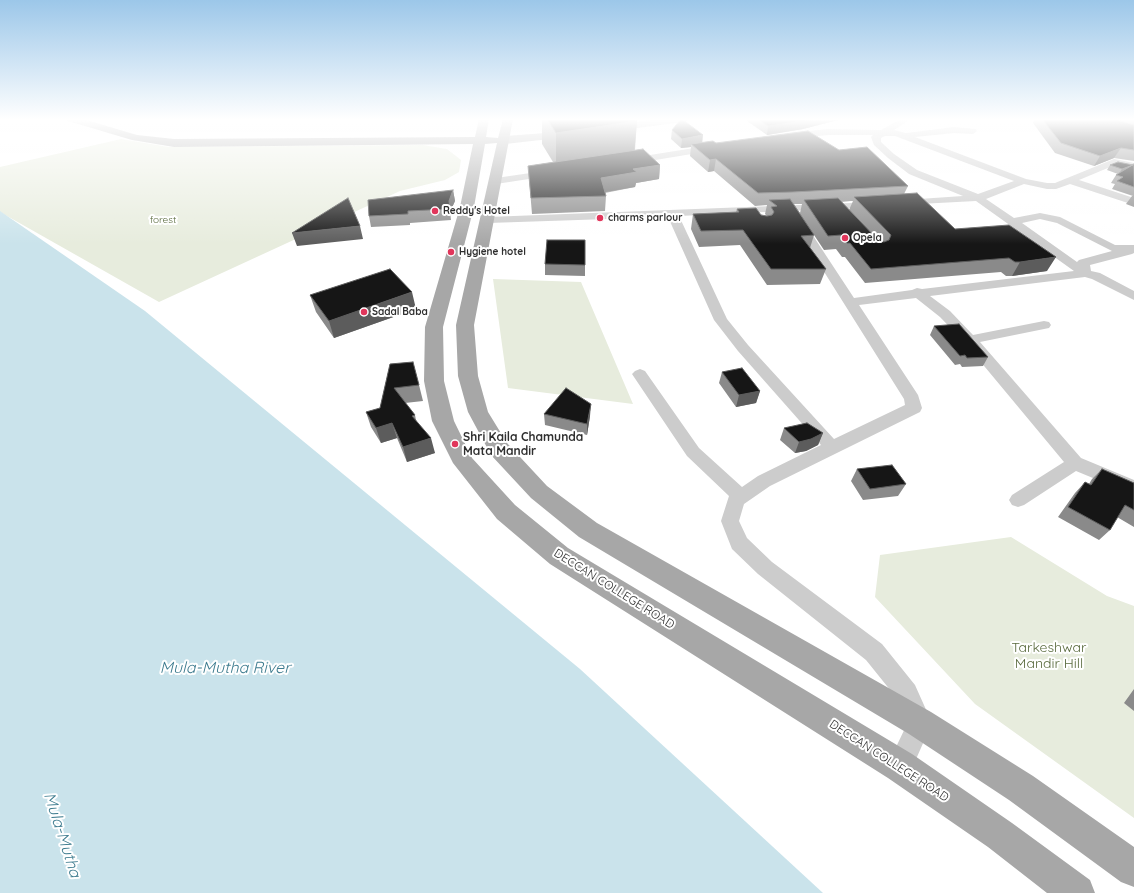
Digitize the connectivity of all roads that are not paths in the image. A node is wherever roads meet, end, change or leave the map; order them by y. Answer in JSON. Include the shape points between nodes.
{"nodes":[{"id":1,"x":483,"y":161,"type":"edge"},
{"id":2,"x":495,"y":161,"type":"edge"},
{"id":3,"x":630,"y":161,"type":"edge"},
{"id":4,"x":897,"y":161,"type":"edge"},
{"id":5,"x":969,"y":161,"type":"edge"},
{"id":6,"x":622,"y":162,"type":"edge"},
{"id":7,"x":1134,"y":166,"type":"edge"},
{"id":8,"x":559,"y":172,"type":"edge"},
{"id":9,"x":1069,"y":180,"type":"junction"},
{"id":10,"x":496,"y":181,"type":"junction"},
{"id":11,"x":1023,"y":181,"type":"junction"},
{"id":12,"x":978,"y":198,"type":"junction"},
{"id":13,"x":1134,"y":202,"type":"edge"},
{"id":14,"x":838,"y":206,"type":"junction"},
{"id":15,"x":790,"y":209,"type":"junction"},
{"id":16,"x":752,"y":211,"type":"junction"},
{"id":17,"x":672,"y":214,"type":"junction"},
{"id":18,"x":848,"y":217,"type":"edge"},
{"id":19,"x":488,"y":220,"type":"junction"},
{"id":20,"x":759,"y":222,"type":"edge"},
{"id":21,"x":1012,"y":222,"type":"junction"},
{"id":22,"x":1134,"y":249,"type":"edge"},
{"id":23,"x":1085,"y":273,"type":"junction"},
{"id":24,"x":917,"y":292,"type":"junction"},
{"id":25,"x":1134,"y":296,"type":"edge"},
{"id":26,"x":850,"y":302,"type":"junction"},
{"id":27,"x":1044,"y":325,"type":"dead end"},
{"id":28,"x":970,"y":340,"type":"junction"},
{"id":29,"x":640,"y":374,"type":"dead end"},
{"id":30,"x":832,"y":446,"type":"junction"},
{"id":31,"x":1075,"y":463,"type":"junction"},
{"id":32,"x":1134,"y":488,"type":"edge"},
{"id":33,"x":741,"y":497,"type":"junction"},
{"id":34,"x":1018,"y":500,"type":"dead end"},
{"id":35,"x":920,"y":723,"type":"junction"},
{"id":36,"x":900,"y":766,"type":"junction"},
{"id":37,"x":1134,"y":869,"type":"edge"},
{"id":38,"x":1077,"y":893,"type":"edge"}],
"edges":[{"from":1,"to":36,"type":"main road","name":"DECCAN COLLEGE ROAD","via":[[467,207],[434,327],[434,381],[443,421],[464,463],[506,512],[559,556]]},
{"from":2,"to":10,"type":"main road"},
{"from":3,"to":6,"type":"street"},
{"from":4,"to":12,"type":"street","via":[[913,172]]},
{"from":5,"to":11,"type":"street"},
{"from":7,"to":9,"type":"street","via":[[1114,162]]},
{"from":8,"to":10,"type":"street"},
{"from":9,"to":11,"type":"street","via":[[1056,186]]},
{"from":9,"to":13,"type":"street"},
{"from":10,"to":19,"type":"main road"},
{"from":11,"to":12,"type":"street"},
{"from":12,"to":14,"type":"street"},
{"from":12,"to":21,"type":"street"},
{"from":14,"to":15,"type":"street"},
{"from":14,"to":18,"type":"street"},
{"from":15,"to":16,"type":"street"},
{"from":15,"to":26,"type":"street"},
{"from":16,"to":17,"type":"street"},
{"from":16,"to":20,"type":"street"},
{"from":17,"to":19,"type":"street"},
{"from":17,"to":30,"type":"street","via":[[721,320],[743,348]]},
{"from":19,"to":35,"type":"main road","via":[[465,325],[468,376],[478,412],[499,449],[539,492],[588,530]]},
{"from":21,"to":22,"type":"street","via":[[1040,216],[1060,220],[1113,248]]},
{"from":21,"to":23,"type":"street"},
{"from":22,"to":23,"type":"street","via":[[1083,263]]},
{"from":23,"to":24,"type":"street"},
{"from":23,"to":25,"type":"street"},
{"from":24,"to":26,"type":"street"},
{"from":24,"to":28,"type":"street","via":[[945,314]]},
{"from":26,"to":30,"type":"street","via":[[912,399],[914,408]]},
{"from":27,"to":28,"type":"street"},
{"from":28,"to":31,"type":"street"},
{"from":29,"to":33,"type":"street","via":[[693,452]]},
{"from":30,"to":33,"type":"street","via":[[764,481]]},
{"from":31,"to":32,"type":"street"},
{"from":31,"to":34,"type":"street"},
{"from":33,"to":35,"type":"street","via":[[736,500],[730,521],[739,544],[874,652],[907,693]]},
{"from":35,"to":36,"type":"street"},
{"from":35,"to":37,"type":"main road","via":[[1021,788]]},
{"from":36,"to":38,"type":"main road","name":"DECCAN COLLEGE ROAD","via":[[1000,835]]}]}
